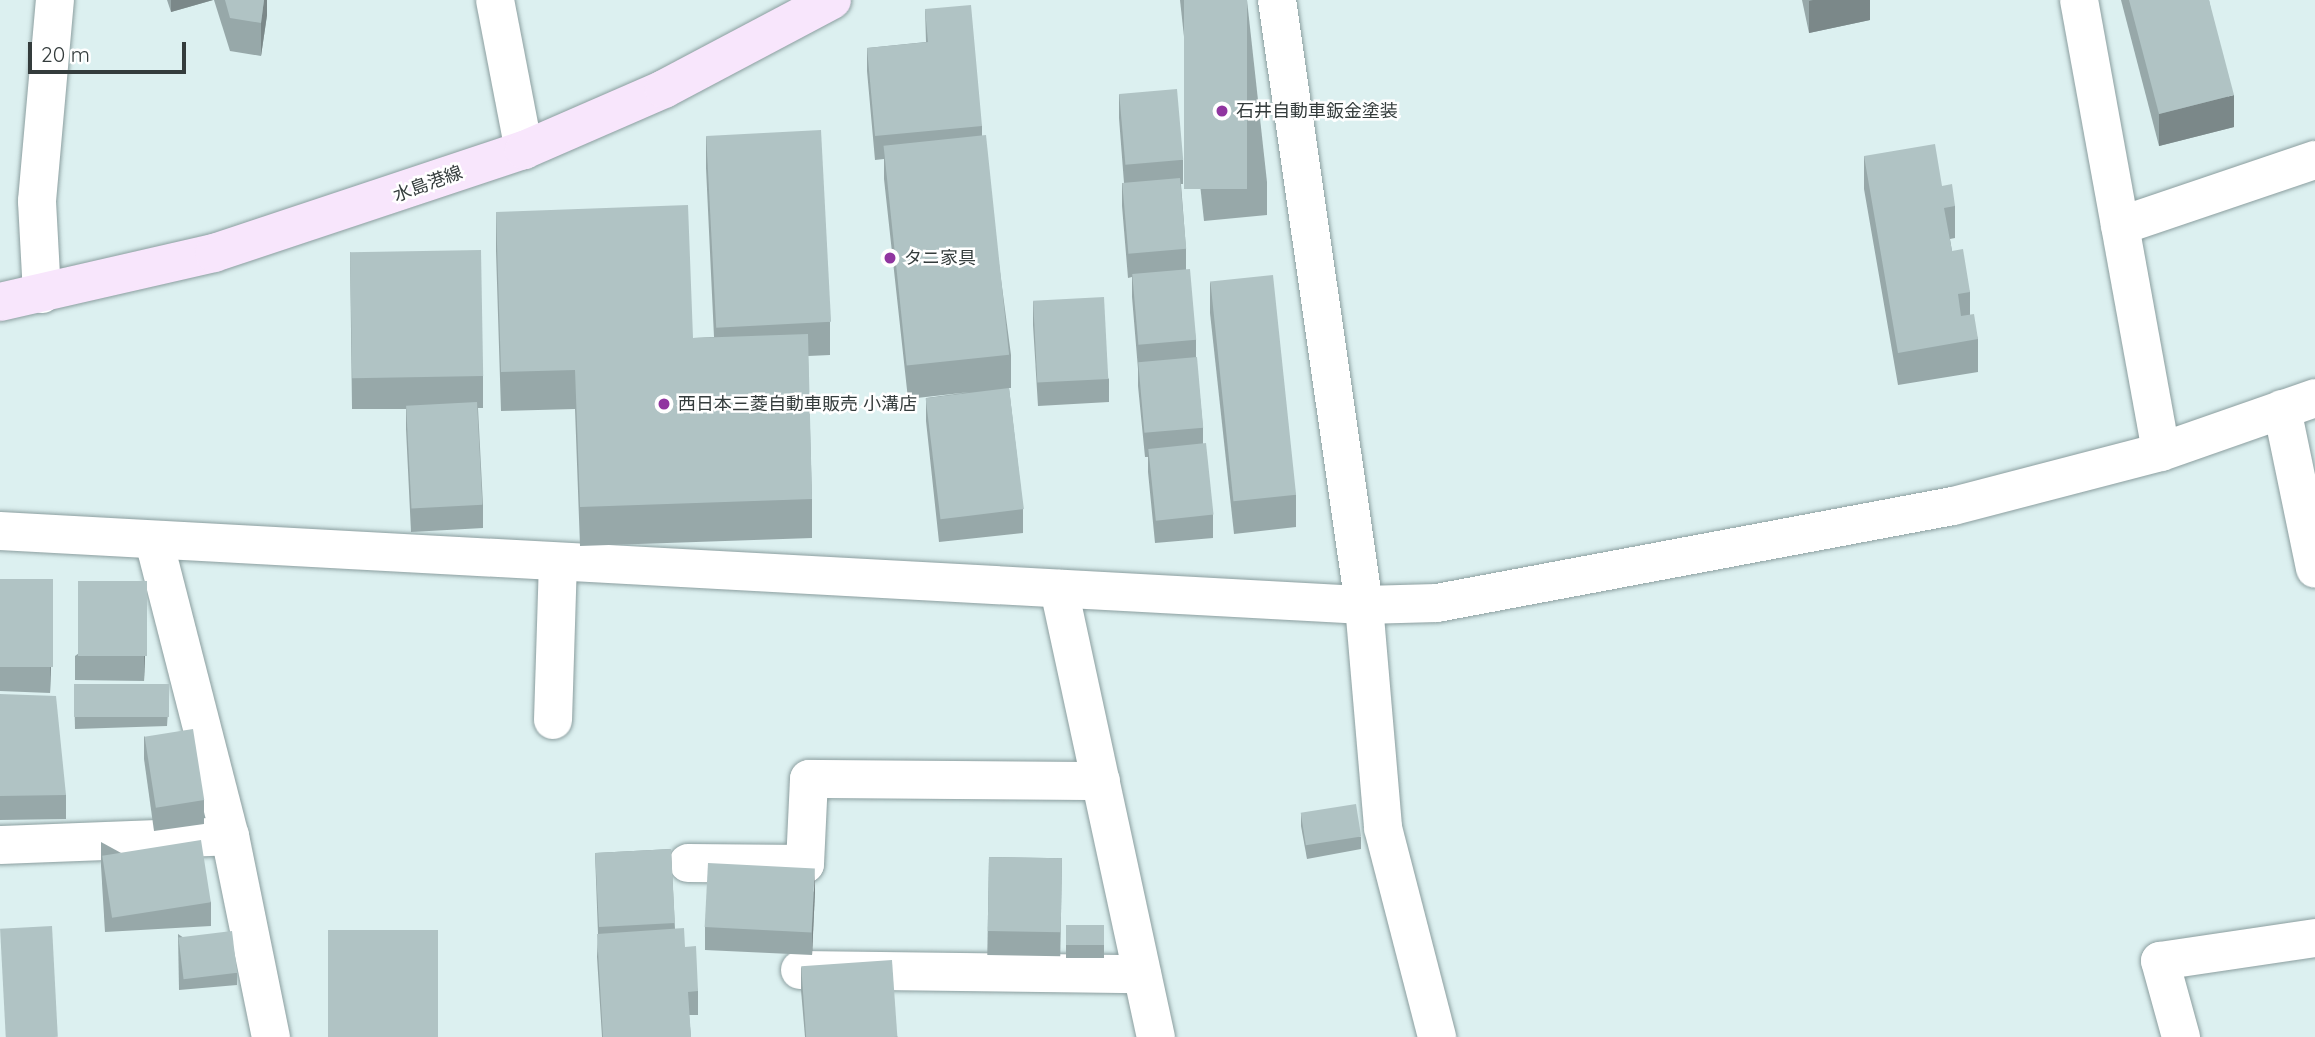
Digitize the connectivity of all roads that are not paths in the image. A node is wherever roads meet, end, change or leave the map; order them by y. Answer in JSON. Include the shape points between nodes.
{"nodes":[{"id":1,"x":55,"y":0,"type":"edge"},
{"id":2,"x":495,"y":0,"type":"edge"},
{"id":3,"x":832,"y":0,"type":"edge"},
{"id":4,"x":1277,"y":0,"type":"edge"},
{"id":5,"x":2079,"y":0,"type":"edge"},
{"id":6,"x":524,"y":149,"type":"junction"},
{"id":7,"x":2315,"y":160,"type":"edge"},
{"id":8,"x":2120,"y":226,"type":"junction"},
{"id":9,"x":43,"y":294,"type":"junction"},
{"id":10,"x":0,"y":303,"type":"edge"},
{"id":11,"x":2298,"y":404,"type":"edge"},
{"id":12,"x":2161,"y":452,"type":"junction"},
{"id":13,"x":0,"y":531,"type":"edge"},
{"id":14,"x":154,"y":541,"type":"junction"},
{"id":15,"x":558,"y":562,"type":"junction"},
{"id":16,"x":2315,"y":569,"type":"edge"},
{"id":17,"x":1059,"y":589,"type":"junction"},
{"id":18,"x":1364,"y":605,"type":"junction"},
{"id":19,"x":553,"y":720,"type":"dead end"},
{"id":20,"x":1101,"y":781,"type":"junction"},
{"id":21,"x":230,"y":836,"type":"junction"},
{"id":22,"x":0,"y":845,"type":"edge"},
{"id":23,"x":688,"y":863,"type":"dead end"},
{"id":24,"x":2315,"y":938,"type":"edge"},
{"id":25,"x":800,"y":970,"type":"edge"},
{"id":26,"x":1142,"y":974,"type":"junction"},
{"id":27,"x":271,"y":1037,"type":"edge"},
{"id":28,"x":1156,"y":1037,"type":"edge"},
{"id":29,"x":1437,"y":1037,"type":"edge"},
{"id":30,"x":2181,"y":1037,"type":"edge"}],
"edges":[{"from":1,"to":9,"type":"street","via":[[37,201]]},
{"from":2,"to":6,"type":"street"},
{"from":3,"to":6,"type":"main road","name":"水島港線","via":[[664,89]]},
{"from":4,"to":18,"type":"street"},
{"from":5,"to":8,"type":"street"},
{"from":6,"to":9,"type":"main road","name":"水島港線","via":[[214,253]]},
{"from":7,"to":8,"type":"street"},
{"from":8,"to":12,"type":"street"},
{"from":9,"to":10,"type":"main road","name":"水島港線"},
{"from":11,"to":12,"type":"street"},
{"from":11,"to":16,"type":"street"},
{"from":12,"to":18,"type":"street","via":[[1939,508],[1437,603]]},
{"from":13,"to":14,"type":"street"},
{"from":14,"to":15,"type":"street"},
{"from":14,"to":21,"type":"street"},
{"from":15,"to":17,"type":"street"},
{"from":15,"to":19,"type":"street"},
{"from":17,"to":18,"type":"street"},
{"from":17,"to":20,"type":"street"},
{"from":18,"to":29,"type":"street","via":[[1383,828]]},
{"from":20,"to":23,"type":"street","via":[[809,779],[805,864]]},
{"from":20,"to":26,"type":"street"},
{"from":21,"to":22,"type":"street"},
{"from":21,"to":27,"type":"street"},
{"from":24,"to":30,"type":"street","via":[[2160,961]]},
{"from":25,"to":26,"type":"street"},
{"from":26,"to":28,"type":"street"}]}
